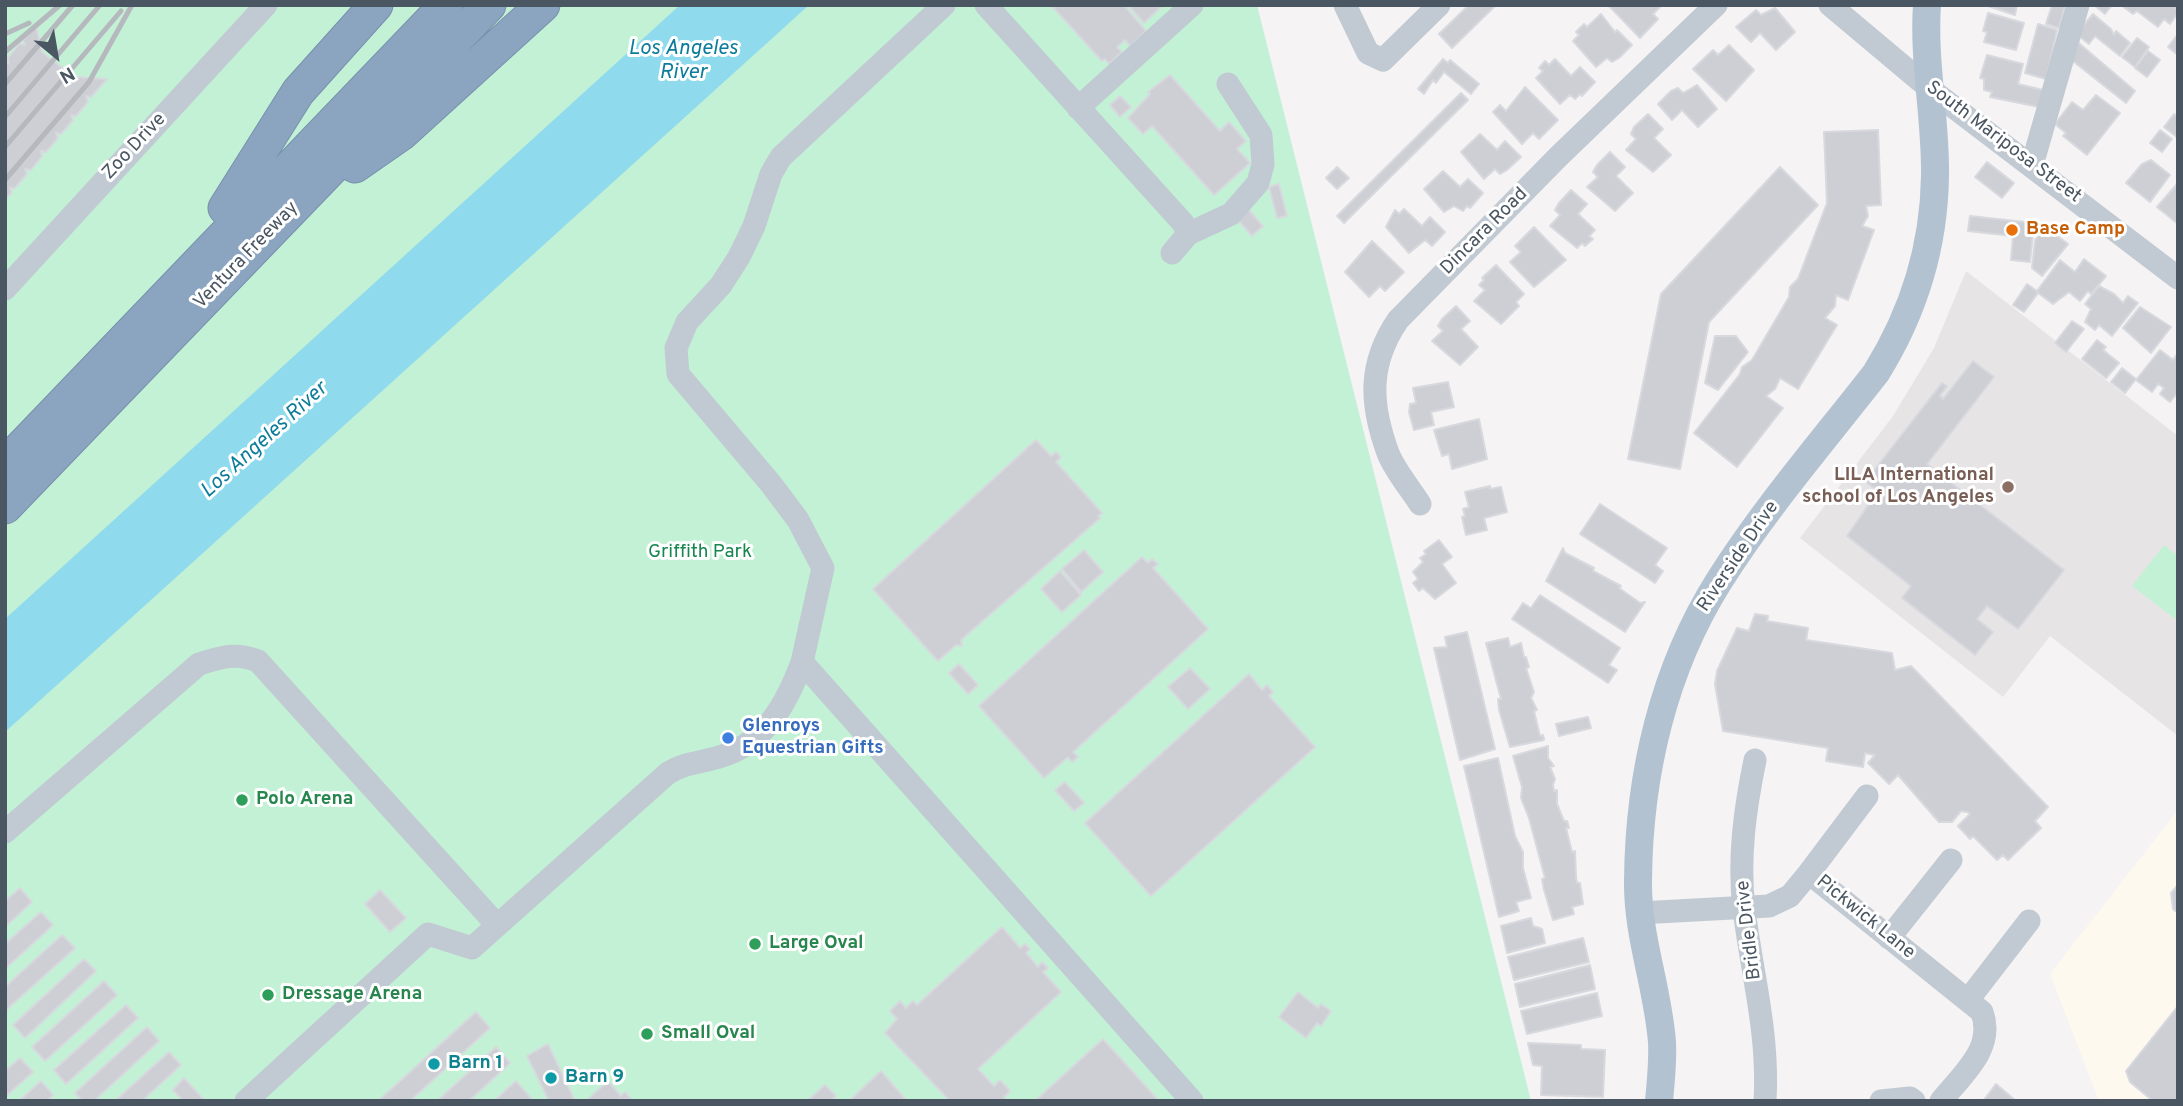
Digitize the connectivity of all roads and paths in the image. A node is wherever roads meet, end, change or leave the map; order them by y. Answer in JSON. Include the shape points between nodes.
{"nodes":[{"id":1,"x":266,"y":5,"type":"edge"},
{"id":2,"x":376,"y":5,"type":"edge"},
{"id":3,"x":420,"y":5,"type":"edge"},
{"id":4,"x":446,"y":5,"type":"edge"},
{"id":5,"x":462,"y":5,"type":"edge"},
{"id":6,"x":489,"y":5,"type":"edge"},
{"id":7,"x":543,"y":5,"type":"edge"},
{"id":8,"x":944,"y":5,"type":"edge"},
{"id":9,"x":986,"y":5,"type":"edge"},
{"id":10,"x":1192,"y":5,"type":"edge"},
{"id":11,"x":1345,"y":5,"type":"edge"},
{"id":12,"x":1439,"y":5,"type":"edge"},
{"id":13,"x":1716,"y":5,"type":"edge"},
{"id":14,"x":1830,"y":5,"type":"edge"},
{"id":15,"x":1927,"y":5,"type":"edge"},
{"id":16,"x":2078,"y":5,"type":"edge"},
{"id":17,"x":1228,"y":84,"type":"dead end"},
{"id":18,"x":1930,"y":89,"type":"junction"},
{"id":19,"x":1078,"y":108,"type":"junction"},
{"id":20,"x":2032,"y":165,"type":"junction"},
{"id":21,"x":225,"y":208,"type":"junction"},
{"id":22,"x":293,"y":209,"type":"junction"},
{"id":23,"x":1188,"y":234,"type":"junction"},
{"id":24,"x":1172,"y":253,"type":"dead end"},
{"id":25,"x":2178,"y":278,"type":"edge"},
{"id":26,"x":5,"y":289,"type":"edge"},
{"id":27,"x":5,"y":436,"type":"edge"},
{"id":28,"x":5,"y":464,"type":"edge"},
{"id":29,"x":5,"y":482,"type":"edge"},
{"id":30,"x":1420,"y":504,"type":"dead end"},
{"id":31,"x":5,"y":507,"type":"edge"},
{"id":32,"x":802,"y":662,"type":"junction"},
{"id":33,"x":1755,"y":760,"type":"dead end"},
{"id":34,"x":1867,"y":796,"type":"dead end"},
{"id":35,"x":5,"y":832,"type":"edge"},
{"id":36,"x":1951,"y":860,"type":"dead end"},
{"id":37,"x":1809,"y":873,"type":"junction"},
{"id":38,"x":1744,"y":907,"type":"junction"},
{"id":39,"x":1639,"y":913,"type":"junction"},
{"id":40,"x":2029,"y":921,"type":"dead end"},
{"id":41,"x":497,"y":925,"type":"junction"},
{"id":42,"x":1889,"y":938,"type":"junction"},
{"id":43,"x":1968,"y":1000,"type":"junction"},
{"id":44,"x":246,"y":1101,"type":"edge"},
{"id":45,"x":1192,"y":1101,"type":"edge"},
{"id":46,"x":1659,"y":1101,"type":"edge"},
{"id":47,"x":1765,"y":1101,"type":"edge"},
{"id":48,"x":1881,"y":1101,"type":"edge"},
{"id":49,"x":1914,"y":1101,"type":"edge"},
{"id":50,"x":1941,"y":1101,"type":"edge"}],
"edges":[{"from":1,"to":26,"type":"street","name":"Zoo Drive"},
{"from":2,"to":21,"type":"highway","via":[[298,92]]},
{"from":3,"to":21,"type":"highway"},
{"from":4,"to":28,"type":"highway"},
{"from":5,"to":29,"type":"highway"},
{"from":6,"to":22,"type":"highway","name":"Ventura Freeway"},
{"from":7,"to":22,"type":"highway","via":[[401,134]]},
{"from":8,"to":32,"type":"street","via":[[781,157],[739,257],[687,322],[676,348],[678,374],[778,493],[823,568]]},
{"from":9,"to":19,"type":"street"},
{"from":10,"to":19,"type":"street"},
{"from":11,"to":12,"type":"street","via":[[1368,53],[1383,60]]},
{"from":13,"to":30,"type":"street","name":"Dincara Road","via":[[1398,320],[1382,344],[1374,374],[1376,404],[1389,455]]},
{"from":14,"to":18,"type":"street","name":"South Mariposa Street"},
{"from":15,"to":18,"type":"main road","name":"Riverside Drive"},
{"from":16,"to":20,"type":"street"},
{"from":17,"to":23,"type":"street","via":[[1261,135],[1263,164],[1258,183],[1231,214]]},
{"from":18,"to":20,"type":"street","name":"South Mariposa Street"},
{"from":18,"to":39,"type":"main road","name":"Riverside Drive","via":[[1933,210],[1914,301],[1876,373],[1719,582],[1679,660],[1648,764]]},
{"from":19,"to":23,"type":"street"},
{"from":20,"to":25,"type":"street","name":"South Mariposa Street"},
{"from":21,"to":27,"type":"highway"},
{"from":22,"to":31,"type":"highway","name":"Ventura Freeway"},
{"from":23,"to":24,"type":"street"},
{"from":32,"to":41,"type":"street","via":[[789,696],[758,735],[738,751],[687,762],[668,773]]},
{"from":32,"to":45,"type":"street"},
{"from":33,"to":38,"type":"street","name":"Bridle Drive","via":[[1742,826]]},
{"from":34,"to":37,"type":"street"},
{"from":35,"to":41,"type":"street","via":[[199,664],[242,654],[258,661]]},
{"from":36,"to":42,"type":"street"},
{"from":37,"to":38,"type":"street","name":"Pickwick Lane","via":[[1780,903]]},
{"from":37,"to":42,"type":"street","name":"Pickwick Lane"},
{"from":38,"to":39,"type":"street","name":"Pickwick Lane"},
{"from":38,"to":47,"type":"street","name":"Bridle Drive","via":[[1766,1041]]},
{"from":39,"to":46,"type":"main road","name":"Riverside Drive","via":[[1662,1041]]},
{"from":40,"to":43,"type":"street"},
{"from":41,"to":44,"type":"street","via":[[471,948],[428,934]]},
{"from":42,"to":43,"type":"street","name":"Pickwick Lane"},
{"from":43,"to":50,"type":"street","name":"Pickwick Lane","via":[[1982,1012],[1987,1027],[1984,1047]]},
{"from":48,"to":49,"type":"street"}]}
